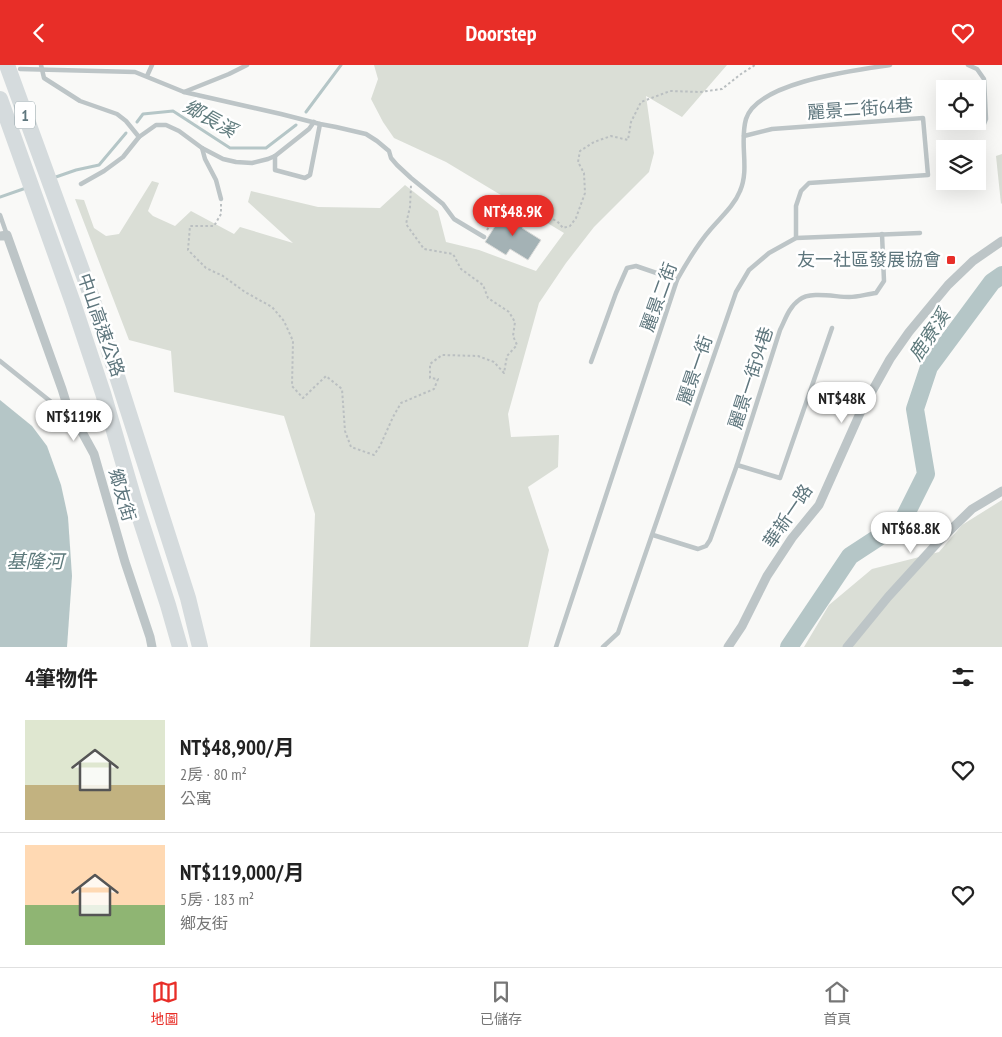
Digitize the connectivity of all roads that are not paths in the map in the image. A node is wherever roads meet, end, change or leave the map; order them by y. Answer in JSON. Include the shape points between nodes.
{"nodes":[{"id":1,"x":132,"y":65,"type":"edge"},
{"id":2,"x":152,"y":65,"type":"edge"},
{"id":3,"x":247,"y":65,"type":"edge"},
{"id":4,"x":890,"y":65,"type":"edge"},
{"id":5,"x":968,"y":65,"type":"edge"},
{"id":6,"x":14,"y":67,"type":"edge"},
{"id":7,"x":41,"y":67,"type":"edge"},
{"id":8,"x":135,"y":72,"type":"junction"},
{"id":9,"x":147,"y":76,"type":"junction"},
{"id":10,"x":984,"y":80,"type":"edge"},
{"id":11,"x":184,"y":92,"type":"junction"},
{"id":12,"x":0,"y":99,"type":"edge"},
{"id":13,"x":314,"y":122,"type":"junction"},
{"id":14,"x":320,"y":124,"type":"junction"},
{"id":15,"x":744,"y":136,"type":"junction"},
{"id":16,"x":139,"y":137,"type":"junction"},
{"id":17,"x":202,"y":148,"type":"junction"},
{"id":18,"x":275,"y":156,"type":"junction"},
{"id":19,"x":81,"y":184,"type":"dead end"},
{"id":20,"x":221,"y":199,"type":"road end"},
{"id":21,"x":0,"y":215,"type":"edge"},
{"id":22,"x":920,"y":233,"type":"dead end"},
{"id":23,"x":882,"y":234,"type":"junction"},
{"id":24,"x":3,"y":236,"type":"edge"},
{"id":25,"x":484,"y":237,"type":"road end"},
{"id":26,"x":796,"y":238,"type":"junction"},
{"id":27,"x":1002,"y":241,"type":"edge"},
{"id":28,"x":677,"y":280,"type":"junction"},
{"id":29,"x":832,"y":328,"type":"dead end"},
{"id":30,"x":0,"y":361,"type":"edge"},
{"id":31,"x":592,"y":363,"type":"dead end"},
{"id":32,"x":71,"y":418,"type":"junction"},
{"id":33,"x":737,"y":465,"type":"junction"},
{"id":34,"x":1002,"y":491,"type":"edge"},
{"id":35,"x":653,"y":535,"type":"junction"},
{"id":36,"x":152,"y":647,"type":"edge"},
{"id":37,"x":180,"y":647,"type":"edge"},
{"id":38,"x":200,"y":647,"type":"edge"},
{"id":39,"x":556,"y":647,"type":"edge"},
{"id":40,"x":604,"y":647,"type":"edge"},
{"id":41,"x":728,"y":647,"type":"edge"},
{"id":42,"x":847,"y":647,"type":"edge"}],
"edges":[{"from":1,"to":8,"type":"lane"},
{"from":2,"to":9,"type":"lane"},
{"from":3,"to":11,"type":"lane"},
{"from":4,"to":15,"type":"lane","name":"麗景二街","via":[[813,78],[782,89],[757,103],[746,118]]},
{"from":5,"to":10,"type":"lane","via":[[977,69]]},
{"from":6,"to":7,"type":"lane"},
{"from":6,"to":38,"type":"highway","name":"中山高速公路","number":"1","via":[[43,164],[120,382],[188,598]]},
{"from":7,"to":8,"type":"lane"},
{"from":7,"to":16,"type":"lane","via":[[44,78],[80,101],[117,114]]},
{"from":8,"to":9,"type":"lane"},
{"from":9,"to":11,"type":"lane"},
{"from":11,"to":13,"type":"lane"},
{"from":12,"to":37,"type":"highway","name":"中山高速公路","number":"1","via":[[104,393]]},
{"from":13,"to":14,"type":"lane"},
{"from":13,"to":18,"type":"lane","via":[[310,129]]},
{"from":14,"to":18,"type":"lane","via":[[310,175],[305,178],[275,170]]},
{"from":14,"to":25,"type":"lane","via":[[366,134],[377,141],[411,178],[443,204],[454,219]]},
{"from":15,"to":26,"type":"lane","name":"麗景二街64巷","via":[[772,129],[923,118],[928,175],[809,183],[801,191],[796,205]]},
{"from":15,"to":28,"type":"lane","name":"麗景二街","via":[[745,170],[735,202],[689,258]]},
{"from":16,"to":17,"type":"lane","via":[[156,125],[166,125]]},
{"from":16,"to":19,"type":"lane","via":[[123,157]]},
{"from":17,"to":18,"type":"lane","via":[[236,162],[252,163]]},
{"from":17,"to":20,"type":"lane"},
{"from":21,"to":24,"type":"lane","name":"鄉友街"},
{"from":22,"to":23,"type":"lane","name":"麗景一街"},
{"from":23,"to":26,"type":"lane","name":"麗景一街"},
{"from":23,"to":33,"type":"lane","name":"麗景一街94巷","via":[[884,281],[876,293],[851,297],[809,296],[799,299],[790,311],[780,330]]},
{"from":24,"to":32,"type":"street","name":"鄉友街"},
{"from":26,"to":35,"type":"lane","name":"麗景一街","via":[[769,253],[749,270],[736,292]]},
{"from":27,"to":41,"type":"street","name":"華新一路","via":[[973,261],[948,285],[890,359],[861,411],[819,505],[767,576],[742,627]]},
{"from":28,"to":31,"type":"lane","via":[[636,266],[627,268]]},
{"from":28,"to":39,"type":"lane","name":"麗景二街"},
{"from":29,"to":33,"type":"lane","via":[[780,478]]},
{"from":30,"to":32,"type":"lane"},
{"from":32,"to":36,"type":"street","name":"鄉友街","via":[[94,454]]},
{"from":33,"to":35,"type":"lane","name":"麗景一街94巷","via":[[706,546],[698,549]]},
{"from":34,"to":42,"type":"street","via":[[972,509],[940,540]]},
{"from":35,"to":40,"type":"lane","name":"麗景一街","via":[[618,633]]}]}
